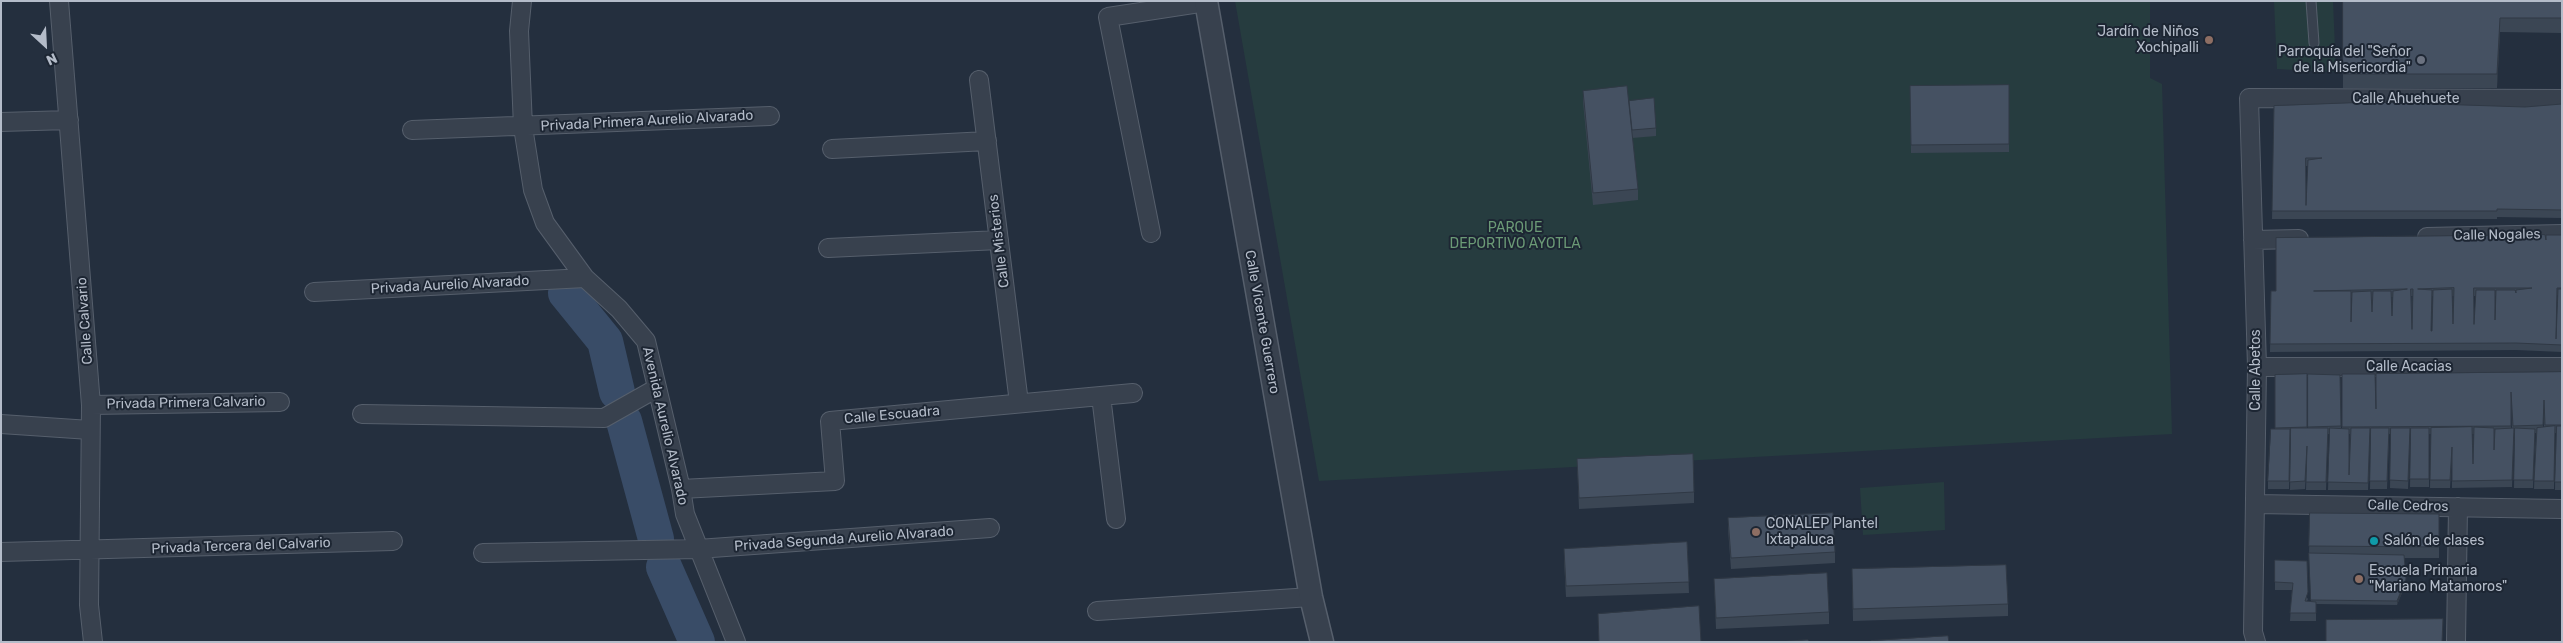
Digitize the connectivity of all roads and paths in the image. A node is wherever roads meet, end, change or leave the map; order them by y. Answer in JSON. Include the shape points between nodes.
{"nodes":[{"id":1,"x":59,"y":1,"type":"edge"},
{"id":2,"x":522,"y":1,"type":"edge"},
{"id":3,"x":2311,"y":1,"type":"edge"},
{"id":4,"x":1206,"y":2,"type":"edge"},
{"id":5,"x":2314,"y":43,"type":"dead end"},
{"id":6,"x":979,"y":80,"type":"dead end"},
{"id":7,"x":2250,"y":98,"type":"joint"},
{"id":8,"x":2562,"y":99,"type":"edge"},
{"id":9,"x":770,"y":116,"type":"dead end"},
{"id":10,"x":69,"y":120,"type":"junction"},
{"id":11,"x":1,"y":122,"type":"edge"},
{"id":12,"x":523,"y":127,"type":"junction"},
{"id":13,"x":412,"y":130,"type":"dead end"},
{"id":14,"x":987,"y":141,"type":"junction"},
{"id":15,"x":832,"y":149,"type":"dead end"},
{"id":16,"x":1151,"y":233,"type":"dead end"},
{"id":17,"x":2562,"y":234,"type":"edge"},
{"id":18,"x":2412,"y":237,"type":"edge"},
{"id":19,"x":2312,"y":239,"type":"edge"},
{"id":20,"x":999,"y":240,"type":"junction"},
{"id":21,"x":2252,"y":240,"type":"junction"},
{"id":22,"x":828,"y":248,"type":"dead end"},
{"id":23,"x":585,"y":278,"type":"junction"},
{"id":24,"x":314,"y":292,"type":"dead end"},
{"id":25,"x":2257,"y":367,"type":"junction"},
{"id":26,"x":2562,"y":367,"type":"edge"},
{"id":27,"x":656,"y":388,"type":"junction"},
{"id":28,"x":1132,"y":393,"type":"dead end"},
{"id":29,"x":1101,"y":396,"type":"junction"},
{"id":30,"x":280,"y":402,"type":"dead end"},
{"id":31,"x":1019,"y":403,"type":"junction"},
{"id":32,"x":92,"y":405,"type":"junction"},
{"id":33,"x":362,"y":414,"type":"dead end"},
{"id":34,"x":1,"y":424,"type":"edge"},
{"id":35,"x":90,"y":430,"type":"junction"},
{"id":36,"x":681,"y":489,"type":"junction"},
{"id":37,"x":2255,"y":504,"type":"junction"},
{"id":38,"x":2458,"y":507,"type":"junction"},
{"id":39,"x":2562,"y":509,"type":"edge"},
{"id":40,"x":1116,"y":518,"type":"dead end"},
{"id":41,"x":990,"y":528,"type":"dead end"},
{"id":42,"x":393,"y":541,"type":"dead end"},
{"id":43,"x":698,"y":549,"type":"junction"},
{"id":44,"x":89,"y":550,"type":"junction"},
{"id":45,"x":1,"y":552,"type":"edge"},
{"id":46,"x":484,"y":553,"type":"dead end"},
{"id":47,"x":1311,"y":597,"type":"junction"},
{"id":48,"x":1097,"y":611,"type":"dead end"},
{"id":49,"x":93,"y":642,"type":"edge"},
{"id":50,"x":736,"y":642,"type":"edge"},
{"id":51,"x":1322,"y":642,"type":"edge"},
{"id":52,"x":2256,"y":642,"type":"edge"},
{"id":53,"x":2456,"y":642,"type":"edge"}],
"edges":[{"from":1,"to":10,"type":"street","name":"Calle Calvario"},
{"from":2,"to":12,"type":"street","name":"Avenida Aurelio Alvarado","via":[[519,30]]},
{"from":3,"to":5,"type":"lane"},
{"from":4,"to":16,"type":"street","via":[[1108,17]]},
{"from":4,"to":47,"type":"street","name":"Calle Vicente Guerrero"},
{"from":6,"to":14,"type":"street","name":"Calle Misterios"},
{"from":7,"to":8,"type":"street","name":"Calle Ahuehuete"},
{"from":7,"to":21,"type":"street","name":"Calle Abetos"},
{"from":9,"to":12,"type":"street","name":"Privada Primera Aurelio Alvarado"},
{"from":10,"to":11,"type":"street"},
{"from":10,"to":32,"type":"street","name":"Calle Calvario"},
{"from":12,"to":13,"type":"street","name":"Privada Primera Aurelio Alvarado"},
{"from":12,"to":23,"type":"street","name":"Avenida Aurelio Alvarado","via":[[533,190],[545,223]]},
{"from":14,"to":15,"type":"street"},
{"from":14,"to":20,"type":"street","name":"Calle Misterios"},
{"from":17,"to":18,"type":"street","name":"Calle Nogales"},
{"from":19,"to":21,"type":"street"},
{"from":20,"to":22,"type":"street"},
{"from":20,"to":31,"type":"street","name":"Calle Misterios"},
{"from":21,"to":25,"type":"street","name":"Calle Abetos"},
{"from":23,"to":24,"type":"street","name":"Privada Aurelio Alvarado"},
{"from":23,"to":27,"type":"street","name":"Avenida Aurelio Alvarado","via":[[619,309],[646,341]]},
{"from":25,"to":26,"type":"street","name":"Calle Acacias"},
{"from":25,"to":37,"type":"street","name":"Calle Abetos"},
{"from":27,"to":33,"type":"street","via":[[604,418]]},
{"from":27,"to":36,"type":"street","name":"Avenida Aurelio Alvarado"},
{"from":28,"to":29,"type":"street"},
{"from":29,"to":31,"type":"street"},
{"from":29,"to":40,"type":"street"},
{"from":30,"to":32,"type":"street","name":"Privada Primera Calvario"},
{"from":31,"to":36,"type":"street","name":"Calle Escuadra","via":[[830,421],[835,481]]},
{"from":32,"to":35,"type":"street","name":"Calle Calvario"},
{"from":34,"to":35,"type":"street"},
{"from":35,"to":44,"type":"street","name":"Calle Calvario"},
{"from":36,"to":43,"type":"street","name":"Avenida Aurelio Alvarado","via":[[685,514]]},
{"from":37,"to":38,"type":"street","name":"Calle Cedros"},
{"from":37,"to":52,"type":"street","name":"Calle Abetos","via":[[2253,632]]},
{"from":38,"to":39,"type":"street","name":"Calle Cedros"},
{"from":38,"to":53,"type":"street"},
{"from":41,"to":43,"type":"street","name":"Privada Segunda Aurelio Alvarado"},
{"from":42,"to":44,"type":"street","name":"Privada Tercera del Calvario"},
{"from":43,"to":46,"type":"street","name":"Privada Segunda Aurelio Alvarado"},
{"from":43,"to":50,"type":"street","name":"Avenida Aurelio Alvarado"},
{"from":44,"to":45,"type":"street","name":"Privada Tercera del Calvario"},
{"from":44,"to":49,"type":"street","name":"Calle Calvario"},
{"from":47,"to":48,"type":"street"},
{"from":47,"to":51,"type":"street","name":"Calle Vicente Guerrero"}]}
